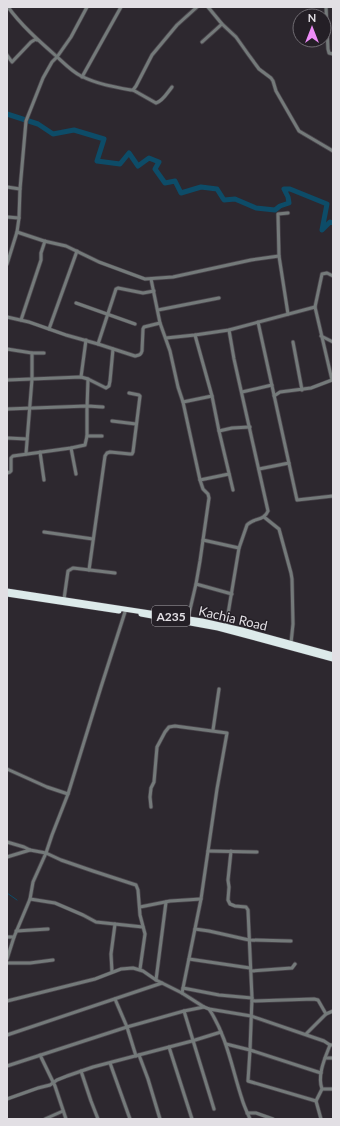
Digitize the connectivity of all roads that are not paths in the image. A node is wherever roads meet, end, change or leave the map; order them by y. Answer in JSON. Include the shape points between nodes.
{"nodes":[{"id":1,"x":8,"y":7,"type":"edge"},
{"id":2,"x":87,"y":7,"type":"edge"},
{"id":3,"x":120,"y":7,"type":"edge"},
{"id":4,"x":197,"y":7,"type":"edge"},
{"id":5,"x":208,"y":7,"type":"edge"},
{"id":6,"x":326,"y":7,"type":"edge"},
{"id":7,"x":222,"y":24,"type":"junction"},
{"id":8,"x":202,"y":42,"type":"dead end"},
{"id":9,"x":43,"y":45,"type":"junction"},
{"id":10,"x":333,"y":54,"type":"edge"},
{"id":11,"x":7,"y":55,"type":"edge"},
{"id":12,"x":57,"y":57,"type":"junction"},
{"id":13,"x":82,"y":77,"type":"junction"},
{"id":14,"x":172,"y":87,"type":"dead end"},
{"id":15,"x":133,"y":90,"type":"junction"},
{"id":16,"x":333,"y":151,"type":"edge"},
{"id":17,"x":7,"y":187,"type":"edge"},
{"id":18,"x":20,"y":189,"type":"junction"},
{"id":19,"x":288,"y":213,"type":"dead end"},
{"id":20,"x":7,"y":217,"type":"edge"},
{"id":21,"x":19,"y":218,"type":"junction"},
{"id":22,"x":17,"y":232,"type":"junction"},
{"id":23,"x":45,"y":241,"type":"junction"},
{"id":24,"x":77,"y":251,"type":"junction"},
{"id":25,"x":279,"y":256,"type":"junction"},
{"id":26,"x":7,"y":264,"type":"edge"},
{"id":27,"x":333,"y":276,"type":"edge"},
{"id":28,"x":151,"y":279,"type":"junction"},
{"id":29,"x":154,"y":291,"type":"junction"},
{"id":30,"x":219,"y":298,"type":"dead end"},
{"id":31,"x":76,"y":303,"type":"dead end"},
{"id":32,"x":315,"y":307,"type":"junction"},
{"id":33,"x":158,"y":310,"type":"junction"},
{"id":34,"x":288,"y":314,"type":"junction"},
{"id":35,"x":108,"y":316,"type":"junction"},
{"id":36,"x":7,"y":317,"type":"edge"},
{"id":37,"x":21,"y":320,"type":"junction"},
{"id":38,"x":258,"y":322,"type":"junction"},
{"id":39,"x":160,"y":323,"type":"junction"},
{"id":40,"x":135,"y":324,"type":"dead end"},
{"id":41,"x":49,"y":329,"type":"junction"},
{"id":42,"x":229,"y":330,"type":"junction"},
{"id":43,"x":195,"y":335,"type":"junction"},
{"id":44,"x":321,"y":336,"type":"junction"},
{"id":45,"x":166,"y":338,"type":"junction"},
{"id":46,"x":86,"y":340,"type":"junction"},
{"id":47,"x":293,"y":342,"type":"dead end"},
{"id":48,"x":333,"y":342,"type":"edge"},
{"id":49,"x":98,"y":344,"type":"junction"},
{"id":50,"x":7,"y":349,"type":"edge"},
{"id":51,"x":113,"y":349,"type":"junction"},
{"id":52,"x":32,"y":353,"type":"junction"},
{"id":53,"x":44,"y":353,"type":"dead end"},
{"id":54,"x":81,"y":377,"type":"junction"},
{"id":55,"x":32,"y":379,"type":"junction"},
{"id":56,"x":88,"y":379,"type":"junction"},
{"id":57,"x":7,"y":380,"type":"edge"},
{"id":58,"x":332,"y":380,"type":"edge"},
{"id":59,"x":272,"y":387,"type":"junction"},
{"id":60,"x":302,"y":390,"type":"junction"},
{"id":61,"x":242,"y":392,"type":"junction"},
{"id":62,"x":280,"y":392,"type":"junction"},
{"id":63,"x":129,"y":393,"type":"dead end"},
{"id":64,"x":212,"y":396,"type":"junction"},
{"id":65,"x":274,"y":396,"type":"junction"},
{"id":66,"x":183,"y":402,"type":"junction"},
{"id":67,"x":87,"y":406,"type":"junction"},
{"id":68,"x":103,"y":407,"type":"dead end"},
{"id":69,"x":7,"y":408,"type":"edge"},
{"id":70,"x":30,"y":408,"type":"junction"},
{"id":71,"x":112,"y":421,"type":"dead end"},
{"id":72,"x":136,"y":424,"type":"junction"},
{"id":73,"x":250,"y":427,"type":"junction"},
{"id":74,"x":219,"y":431,"type":"junction"},
{"id":75,"x":87,"y":436,"type":"junction"},
{"id":76,"x":102,"y":436,"type":"dead end"},
{"id":77,"x":7,"y":438,"type":"edge"},
{"id":78,"x":27,"y":439,"type":"junction"},
{"id":79,"x":71,"y":448,"type":"junction"},
{"id":80,"x":40,"y":452,"type":"junction"},
{"id":81,"x":26,"y":454,"type":"junction"},
{"id":82,"x":289,"y":463,"type":"junction"},
{"id":83,"x":259,"y":469,"type":"junction"},
{"id":84,"x":7,"y":473,"type":"edge"},
{"id":85,"x":76,"y":474,"type":"dead end"},
{"id":86,"x":229,"y":474,"type":"junction"},
{"id":87,"x":44,"y":480,"type":"dead end"},
{"id":88,"x":200,"y":480,"type":"junction"},
{"id":89,"x":233,"y":490,"type":"dead end"},
{"id":90,"x":333,"y":496,"type":"edge"},
{"id":91,"x":264,"y":517,"type":"junction"},
{"id":92,"x":44,"y":532,"type":"dead end"},
{"id":93,"x":93,"y":539,"type":"junction"},
{"id":94,"x":203,"y":540,"type":"junction"},
{"id":95,"x":239,"y":548,"type":"junction"},
{"id":96,"x":89,"y":570,"type":"junction"},
{"id":97,"x":114,"y":573,"type":"dead end"},
{"id":98,"x":196,"y":584,"type":"junction"},
{"id":99,"x":7,"y":591,"type":"edge"},
{"id":100,"x":7,"y":594,"type":"edge"},
{"id":101,"x":232,"y":594,"type":"junction"},
{"id":102,"x":64,"y":599,"type":"junction"},
{"id":103,"x":125,"y":612,"type":"junction"},
{"id":104,"x":188,"y":618,"type":"junction"},
{"id":105,"x":226,"y":626,"type":"junction"},
{"id":106,"x":291,"y":644,"type":"junction"},
{"id":107,"x":333,"y":655,"type":"edge"},
{"id":108,"x":333,"y":659,"type":"edge"},
{"id":109,"x":219,"y":689,"type":"dead end"},
{"id":110,"x":213,"y":730,"type":"junction"},
{"id":111,"x":7,"y":769,"type":"edge"},
{"id":112,"x":68,"y":794,"type":"junction"},
{"id":113,"x":151,"y":807,"type":"dead end"},
{"id":114,"x":7,"y":842,"type":"edge"},
{"id":115,"x":30,"y":850,"type":"junction"},
{"id":116,"x":208,"y":851,"type":"junction"},
{"id":117,"x":231,"y":851,"type":"junction"},
{"id":118,"x":257,"y":852,"type":"dead end"},
{"id":119,"x":46,"y":853,"type":"junction"},
{"id":120,"x":7,"y":857,"type":"edge"},
{"id":121,"x":30,"y":899,"type":"junction"},
{"id":122,"x":201,"y":899,"type":"junction"},
{"id":123,"x":166,"y":902,"type":"junction"},
{"id":124,"x":140,"y":907,"type":"junction"},
{"id":125,"x":114,"y":924,"type":"junction"},
{"id":126,"x":143,"y":926,"type":"junction"},
{"id":127,"x":48,"y":929,"type":"dead end"},
{"id":128,"x":195,"y":930,"type":"junction"},
{"id":129,"x":16,"y":931,"type":"junction"},
{"id":130,"x":7,"y":936,"type":"edge"},
{"id":131,"x":14,"y":937,"type":"junction"},
{"id":132,"x":249,"y":940,"type":"junction"},
{"id":133,"x":292,"y":941,"type":"dead end"},
{"id":134,"x":7,"y":959,"type":"edge"},
{"id":135,"x":189,"y":959,"type":"junction"},
{"id":136,"x":53,"y":960,"type":"dead end"},
{"id":137,"x":7,"y":963,"type":"edge"},
{"id":138,"x":296,"y":964,"type":"dead end"},
{"id":139,"x":140,"y":969,"type":"junction"},
{"id":140,"x":251,"y":970,"type":"junction"},
{"id":141,"x":112,"y":972,"type":"junction"},
{"id":142,"x":156,"y":980,"type":"junction"},
{"id":143,"x":162,"y":983,"type":"junction"},
{"id":144,"x":183,"y":988,"type":"junction"},
{"id":145,"x":182,"y":993,"type":"junction"},
{"id":146,"x":115,"y":999,"type":"junction"},
{"id":147,"x":252,"y":999,"type":"junction"},
{"id":148,"x":7,"y":1001,"type":"edge"},
{"id":149,"x":204,"y":1007,"type":"junction"},
{"id":150,"x":209,"y":1009,"type":"junction"},
{"id":151,"x":184,"y":1011,"type":"junction"},
{"id":152,"x":333,"y":1011,"type":"edge"},
{"id":153,"x":326,"y":1014,"type":"junction"},
{"id":154,"x":251,"y":1016,"type":"junction"},
{"id":155,"x":127,"y":1027,"type":"junction"},
{"id":156,"x":221,"y":1032,"type":"junction"},
{"id":157,"x":7,"y":1034,"type":"edge"},
{"id":158,"x":306,"y":1034,"type":"junction"},
{"id":159,"x":192,"y":1041,"type":"junction"},
{"id":160,"x":226,"y":1044,"type":"junction"},
{"id":161,"x":331,"y":1045,"type":"edge"},
{"id":162,"x":169,"y":1047,"type":"junction"},
{"id":163,"x":250,"y":1050,"type":"junction"},
{"id":164,"x":40,"y":1055,"type":"junction"},
{"id":165,"x":137,"y":1055,"type":"junction"},
{"id":166,"x":325,"y":1058,"type":"junction"},
{"id":167,"x":333,"y":1058,"type":"edge"},
{"id":168,"x":110,"y":1063,"type":"junction"},
{"id":169,"x":7,"y":1066,"type":"edge"},
{"id":170,"x":81,"y":1071,"type":"junction"},
{"id":171,"x":321,"y":1073,"type":"junction"},
{"id":172,"x":53,"y":1083,"type":"junction"},
{"id":173,"x":322,"y":1089,"type":"junction"},
{"id":174,"x":333,"y":1089,"type":"edge"},
{"id":175,"x":7,"y":1099,"type":"edge"},
{"id":176,"x":316,"y":1101,"type":"junction"},
{"id":177,"x":214,"y":1109,"type":"dead end"},
{"id":178,"x":64,"y":1111,"type":"junction"},
{"id":179,"x":247,"y":1113,"type":"junction"},
{"id":180,"x":45,"y":1119,"type":"edge"},
{"id":181,"x":66,"y":1119,"type":"edge"},
{"id":182,"x":98,"y":1119,"type":"edge"},
{"id":183,"x":130,"y":1119,"type":"edge"},
{"id":184,"x":160,"y":1119,"type":"edge"},
{"id":185,"x":192,"y":1119,"type":"edge"},
{"id":186,"x":250,"y":1119,"type":"edge"},
{"id":187,"x":273,"y":1119,"type":"edge"},
{"id":188,"x":321,"y":1119,"type":"edge"}],
"edges":[{"from":1,"to":9,"type":"street","via":[[15,18]]},
{"from":2,"to":12,"type":"street"},
{"from":3,"to":13,"type":"street"},
{"from":4,"to":15,"type":"street","via":[[177,25],[152,55]]},
{"from":5,"to":7,"type":"street"},
{"from":6,"to":10,"type":"street","via":[[328,49],[329,53]]},
{"from":7,"to":8,"type":"street"},
{"from":7,"to":16,"type":"street","via":[[236,37],[260,69],[273,80],[276,91],[299,131]]},
{"from":9,"to":11,"type":"street","via":[[36,39],[12,62]]},
{"from":9,"to":12,"type":"street"},
{"from":12,"to":13,"type":"street"},
{"from":12,"to":18,"type":"street","via":[[43,78],[26,121]]},
{"from":13,"to":15,"type":"street","via":[[105,85]]},
{"from":14,"to":15,"type":"street","via":[[158,103]]},
{"from":17,"to":18,"type":"street"},
{"from":18,"to":21,"type":"street"},
{"from":19,"to":25,"type":"street","via":[[278,214]]},
{"from":20,"to":21,"type":"street"},
{"from":21,"to":22,"type":"street"},
{"from":22,"to":23,"type":"street"},
{"from":22,"to":26,"type":"street"},
{"from":23,"to":24,"type":"street"},
{"from":23,"to":37,"type":"street"},
{"from":24,"to":28,"type":"street","via":[[139,278]]},
{"from":24,"to":41,"type":"street"},
{"from":25,"to":28,"type":"street","via":[[180,276]]},
{"from":25,"to":34,"type":"street"},
{"from":27,"to":32,"type":"street","via":[[322,274]]},
{"from":28,"to":29,"type":"street"},
{"from":29,"to":33,"type":"street"},
{"from":29,"to":35,"type":"street","via":[[143,293],[116,289]]},
{"from":30,"to":33,"type":"street"},
{"from":31,"to":35,"type":"street"},
{"from":32,"to":34,"type":"street"},
{"from":32,"to":44,"type":"street"},
{"from":33,"to":39,"type":"street"},
{"from":34,"to":38,"type":"street"},
{"from":35,"to":40,"type":"street"},
{"from":35,"to":49,"type":"street"},
{"from":36,"to":37,"type":"street"},
{"from":37,"to":41,"type":"street"},
{"from":38,"to":42,"type":"street"},
{"from":38,"to":59,"type":"street"},
{"from":39,"to":45,"type":"street"},
{"from":39,"to":51,"type":"street","via":[[142,329],[142,351],[139,356]]},
{"from":41,"to":46,"type":"street"},
{"from":42,"to":43,"type":"street"},
{"from":42,"to":61,"type":"street"},
{"from":43,"to":45,"type":"street"},
{"from":43,"to":64,"type":"street"},
{"from":44,"to":48,"type":"street"},
{"from":44,"to":58,"type":"street"},
{"from":45,"to":66,"type":"street"},
{"from":46,"to":49,"type":"street"},
{"from":46,"to":54,"type":"street"},
{"from":47,"to":60,"type":"street"},
{"from":49,"to":51,"type":"street"},
{"from":50,"to":52,"type":"street"},
{"from":51,"to":56,"type":"street","via":[[108,387],[104,388]]},
{"from":52,"to":53,"type":"street"},
{"from":52,"to":55,"type":"street"},
{"from":54,"to":55,"type":"street"},
{"from":54,"to":56,"type":"street"},
{"from":55,"to":57,"type":"street"},
{"from":55,"to":70,"type":"street"},
{"from":56,"to":67,"type":"street"},
{"from":58,"to":60,"type":"street"},
{"from":59,"to":61,"type":"street"},
{"from":59,"to":62,"type":"street"},
{"from":59,"to":65,"type":"street"},
{"from":60,"to":62,"type":"street"},
{"from":61,"to":73,"type":"street"},
{"from":62,"to":65,"type":"street"},
{"from":63,"to":72,"type":"street","via":[[140,396]]},
{"from":64,"to":66,"type":"street"},
{"from":64,"to":74,"type":"street"},
{"from":65,"to":82,"type":"street"},
{"from":66,"to":88,"type":"street"},
{"from":67,"to":68,"type":"street"},
{"from":67,"to":70,"type":"street"},
{"from":67,"to":75,"type":"street"},
{"from":69,"to":70,"type":"street"},
{"from":70,"to":78,"type":"street"},
{"from":71,"to":72,"type":"street"},
{"from":72,"to":93,"type":"street","via":[[132,454],[110,452],[105,456]]},
{"from":73,"to":74,"type":"street"},
{"from":73,"to":83,"type":"street"},
{"from":74,"to":86,"type":"street"},
{"from":75,"to":76,"type":"street"},
{"from":75,"to":79,"type":"street","via":[[85,445]]},
{"from":77,"to":78,"type":"street"},
{"from":78,"to":81,"type":"street"},
{"from":79,"to":80,"type":"street"},
{"from":79,"to":85,"type":"street"},
{"from":80,"to":81,"type":"street"},
{"from":80,"to":87,"type":"street"},
{"from":81,"to":84,"type":"street","via":[[11,458],[11,471]]},
{"from":82,"to":83,"type":"street"},
{"from":82,"to":90,"type":"street","via":[[296,500]]},
{"from":83,"to":91,"type":"street","via":[[268,511]]},
{"from":86,"to":88,"type":"street"},
{"from":86,"to":89,"type":"street"},
{"from":88,"to":94,"type":"street","via":[[209,496]]},
{"from":91,"to":95,"type":"street","via":[[248,524]]},
{"from":91,"to":106,"type":"street","via":[[279,529],[291,573]]},
{"from":92,"to":93,"type":"street"},
{"from":93,"to":96,"type":"street"},
{"from":94,"to":95,"type":"street"},
{"from":94,"to":98,"type":"street"},
{"from":95,"to":101,"type":"street"},
{"from":96,"to":97,"type":"street"},
{"from":96,"to":102,"type":"street","via":[[68,570]]},
{"from":98,"to":101,"type":"street"},
{"from":98,"to":104,"type":"street"},
{"from":99,"to":102,"type":"highway","name":"Kachia Road","number":"A235"},
{"from":100,"to":103,"type":"highway","name":"Kachia Road","number":"A235"},
{"from":101,"to":105,"type":"street"},
{"from":102,"to":104,"type":"highway","name":"Kachia Road","number":"A235"},
{"from":103,"to":108,"type":"highway","name":"Kachia Road","number":"A235","via":[[218,628]]},
{"from":103,"to":112,"type":"street"},
{"from":104,"to":105,"type":"highway","name":"Kachia Road","number":"A235"},
{"from":105,"to":106,"type":"highway","name":"Kachia Road","number":"A235"},
{"from":106,"to":107,"type":"highway","name":"Kachia Road","number":"A235"},
{"from":109,"to":110,"type":"street"},
{"from":110,"to":113,"type":"street","via":[[169,727],[157,747]]},
{"from":110,"to":116,"type":"street","via":[[227,732]]},
{"from":111,"to":112,"type":"street"},
{"from":112,"to":119,"type":"street"},
{"from":114,"to":115,"type":"street"},
{"from":115,"to":119,"type":"street"},
{"from":115,"to":120,"type":"street"},
{"from":116,"to":117,"type":"street"},
{"from":116,"to":122,"type":"street"},
{"from":117,"to":118,"type":"street"},
{"from":117,"to":132,"type":"street","via":[[228,900],[230,904],[246,907],[248,910]]},
{"from":119,"to":121,"type":"street","via":[[33,882]]},
{"from":119,"to":124,"type":"street","via":[[134,884],[137,886]]},
{"from":121,"to":125,"type":"street","via":[[55,903],[96,922]]},
{"from":121,"to":129,"type":"street"},
{"from":122,"to":123,"type":"street"},
{"from":122,"to":128,"type":"street"},
{"from":123,"to":124,"type":"street"},
{"from":123,"to":142,"type":"street"},
{"from":124,"to":126,"type":"street"},
{"from":125,"to":126,"type":"street"},
{"from":125,"to":141,"type":"street"},
{"from":126,"to":139,"type":"street"},
{"from":127,"to":129,"type":"street"},
{"from":128,"to":132,"type":"street"},
{"from":128,"to":135,"type":"street"},
{"from":129,"to":131,"type":"street"},
{"from":130,"to":131,"type":"street"},
{"from":131,"to":134,"type":"street"},
{"from":132,"to":133,"type":"street"},
{"from":132,"to":140,"type":"street"},
{"from":135,"to":140,"type":"street"},
{"from":135,"to":144,"type":"street"},
{"from":136,"to":137,"type":"street"},
{"from":138,"to":140,"type":"street","via":[[292,968]]},
{"from":139,"to":141,"type":"street","via":[[121,969]]},
{"from":139,"to":142,"type":"street"},
{"from":140,"to":147,"type":"street"},
{"from":141,"to":148,"type":"street","via":[[95,979]]},
{"from":142,"to":143,"type":"street"},
{"from":143,"to":145,"type":"street"},
{"from":143,"to":146,"type":"street"},
{"from":144,"to":145,"type":"street"},
{"from":144,"to":147,"type":"street"},
{"from":145,"to":149,"type":"street"},
{"from":146,"to":155,"type":"street"},
{"from":146,"to":157,"type":"street"},
{"from":147,"to":153,"type":"street","via":[[314,999],[318,1000]]},
{"from":147,"to":154,"type":"street"},
{"from":149,"to":150,"type":"street"},
{"from":149,"to":151,"type":"street"},
{"from":150,"to":154,"type":"street"},
{"from":150,"to":156,"type":"street"},
{"from":151,"to":155,"type":"street"},
{"from":151,"to":159,"type":"street"},
{"from":152,"to":153,"type":"street"},
{"from":153,"to":158,"type":"street"},
{"from":154,"to":158,"type":"street"},
{"from":154,"to":163,"type":"street"},
{"from":155,"to":164,"type":"street"},
{"from":155,"to":165,"type":"street"},
{"from":156,"to":159,"type":"street"},
{"from":156,"to":160,"type":"street"},
{"from":158,"to":161,"type":"street"},
{"from":159,"to":162,"type":"street"},
{"from":159,"to":177,"type":"street"},
{"from":160,"to":163,"type":"street"},
{"from":160,"to":179,"type":"street"},
{"from":161,"to":166,"type":"street"},
{"from":162,"to":165,"type":"street"},
{"from":162,"to":185,"type":"street"},
{"from":163,"to":171,"type":"street"},
{"from":163,"to":176,"type":"street","via":[[248,1080]]},
{"from":164,"to":169,"type":"street"},
{"from":164,"to":172,"type":"street"},
{"from":165,"to":168,"type":"street"},
{"from":165,"to":184,"type":"street","via":[[148,1079]]},
{"from":166,"to":167,"type":"street"},
{"from":166,"to":171,"type":"street"},
{"from":168,"to":170,"type":"street"},
{"from":168,"to":183,"type":"street"},
{"from":170,"to":172,"type":"street"},
{"from":170,"to":182,"type":"street"},
{"from":171,"to":173,"type":"street"},
{"from":172,"to":175,"type":"street"},
{"from":172,"to":178,"type":"street"},
{"from":173,"to":174,"type":"street"},
{"from":173,"to":176,"type":"street"},
{"from":176,"to":188,"type":"street"},
{"from":178,"to":180,"type":"street"},
{"from":178,"to":181,"type":"street"},
{"from":179,"to":186,"type":"street"},
{"from":179,"to":187,"type":"street","via":[[256,1113]]}]}
